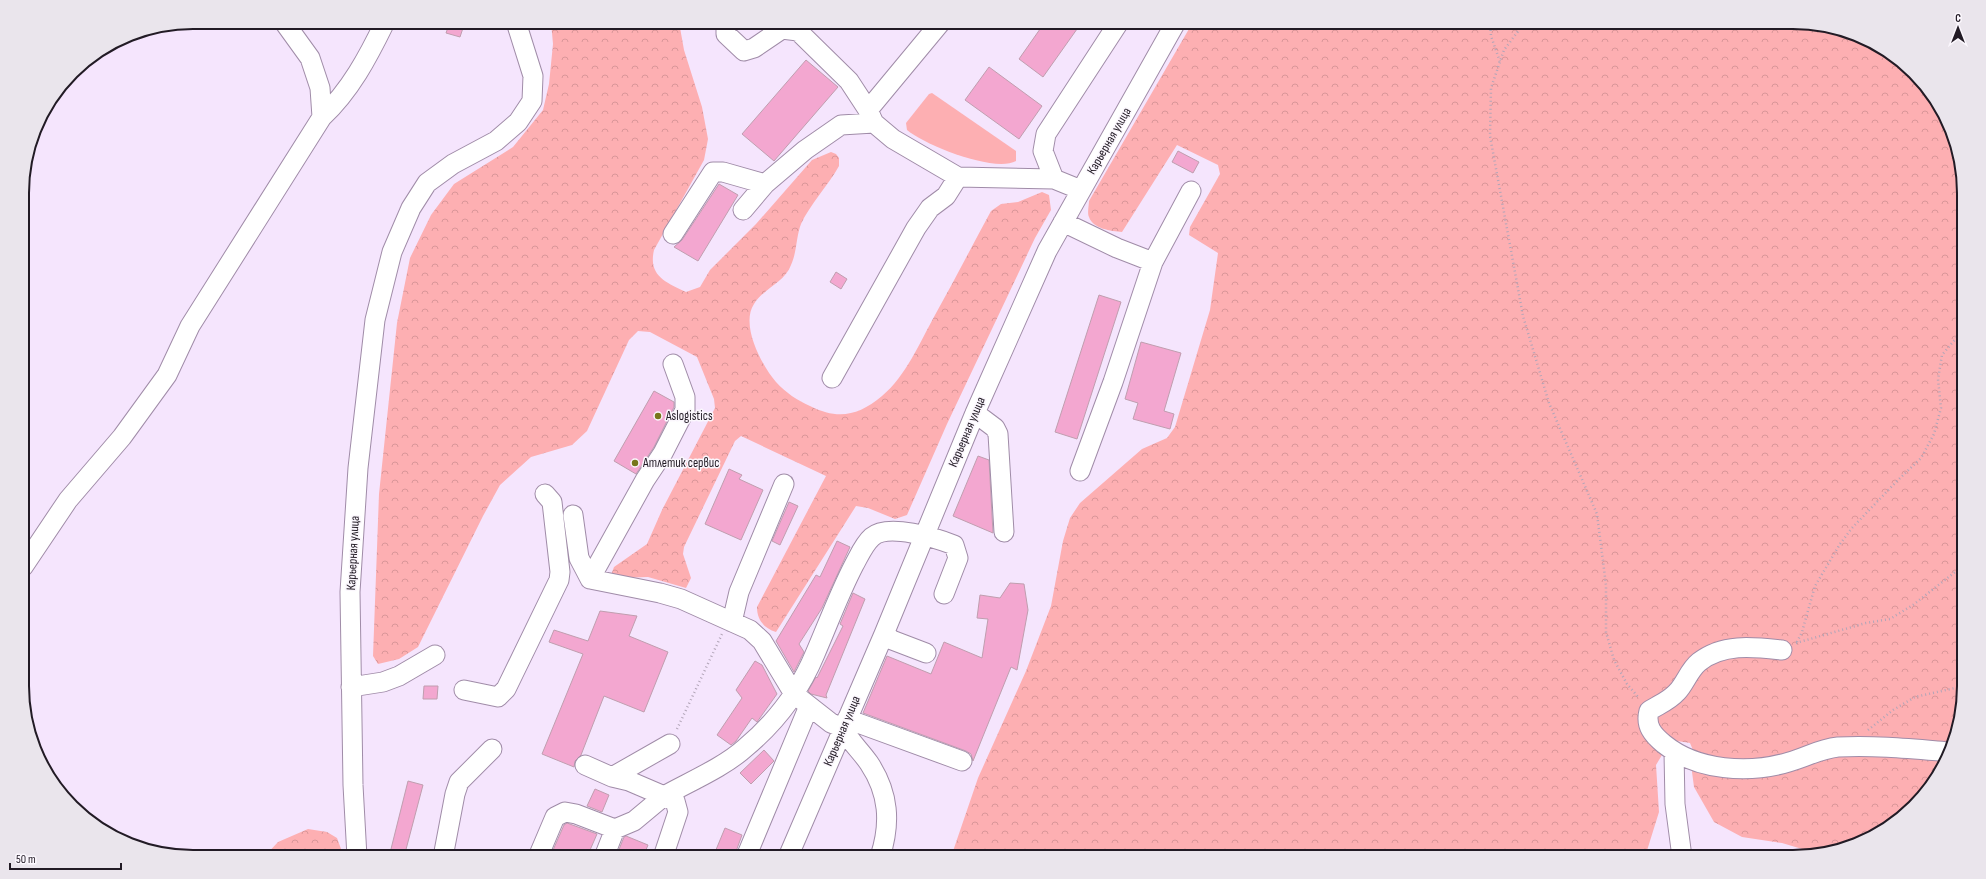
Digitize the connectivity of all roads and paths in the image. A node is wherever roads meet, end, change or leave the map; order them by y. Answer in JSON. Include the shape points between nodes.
{"nodes":[{"id":1,"x":289,"y":29,"type":"edge"},
{"id":2,"x":380,"y":29,"type":"edge"},
{"id":3,"x":518,"y":29,"type":"edge"},
{"id":4,"x":726,"y":29,"type":"edge"},
{"id":5,"x":782,"y":29,"type":"edge"},
{"id":6,"x":782,"y":29,"type":"edge"},
{"id":7,"x":936,"y":29,"type":"edge"},
{"id":8,"x":1114,"y":29,"type":"edge"},
{"id":9,"x":1172,"y":29,"type":"edge"},
{"id":10,"x":1490,"y":29,"type":"edge"},
{"id":11,"x":1520,"y":29,"type":"edge"},
{"id":12,"x":1500,"y":62,"type":"junction"},
{"id":13,"x":871,"y":116,"type":"junction"},
{"id":14,"x":322,"y":117,"type":"junction"},
{"id":15,"x":958,"y":177,"type":"junction"},
{"id":16,"x":1054,"y":179,"type":"junction"},
{"id":17,"x":765,"y":184,"type":"junction"},
{"id":18,"x":1081,"y":190,"type":"junction"},
{"id":19,"x":1191,"y":191,"type":"dead end"},
{"id":20,"x":743,"y":210,"type":"dead end"},
{"id":21,"x":1063,"y":222,"type":"junction"},
{"id":22,"x":673,"y":234,"type":"dead end"},
{"id":23,"x":1153,"y":262,"type":"junction"},
{"id":24,"x":1957,"y":337,"type":"edge"},
{"id":25,"x":673,"y":364,"type":"dead end"},
{"id":26,"x":832,"y":378,"type":"dead end"},
{"id":27,"x":975,"y":413,"type":"junction"},
{"id":28,"x":1080,"y":471,"type":"dead end"},
{"id":29,"x":784,"y":484,"type":"dead end"},
{"id":30,"x":545,"y":494,"type":"dead end"},
{"id":31,"x":573,"y":515,"type":"dead end"},
{"id":32,"x":1004,"y":532,"type":"dead end"},
{"id":33,"x":924,"y":535,"type":"junction"},
{"id":34,"x":577,"y":544,"type":"junction"},
{"id":35,"x":558,"y":553,"type":"junction"},
{"id":36,"x":29,"y":558,"type":"edge"},
{"id":37,"x":1957,"y":569,"type":"edge"},
{"id":38,"x":590,"y":579,"type":"junction"},
{"id":39,"x":944,"y":594,"type":"dead end"},
{"id":40,"x":730,"y":621,"type":"junction"},
{"id":41,"x":884,"y":634,"type":"junction"},
{"id":42,"x":1789,"y":646,"type":"junction"},
{"id":43,"x":926,"y":653,"type":"dead end"},
{"id":44,"x":435,"y":656,"type":"dead end"},
{"id":45,"x":351,"y":687,"type":"junction"},
{"id":46,"x":1957,"y":688,"type":"edge"},
{"id":47,"x":464,"y":690,"type":"dead end"},
{"id":48,"x":794,"y":694,"type":"junction"},
{"id":49,"x":809,"y":706,"type":"junction"},
{"id":50,"x":1649,"y":711,"type":"junction"},
{"id":51,"x":845,"y":724,"type":"junction"},
{"id":52,"x":1862,"y":733,"type":"dead end"},
{"id":53,"x":670,"y":744,"type":"joint"},
{"id":54,"x":492,"y":749,"type":"dead end"},
{"id":55,"x":1944,"y":751,"type":"edge"},
{"id":56,"x":1674,"y":752,"type":"junction"},
{"id":57,"x":962,"y":761,"type":"dead end"},
{"id":58,"x":585,"y":765,"type":"dead end"},
{"id":59,"x":612,"y":777,"type":"junction"},
{"id":60,"x":664,"y":796,"type":"junction"},
{"id":61,"x":615,"y":829,"type":"junction"},
{"id":62,"x":357,"y":850,"type":"edge"},
{"id":63,"x":444,"y":850,"type":"edge"},
{"id":64,"x":541,"y":850,"type":"edge"},
{"id":65,"x":607,"y":850,"type":"edge"},
{"id":66,"x":665,"y":850,"type":"edge"},
{"id":67,"x":749,"y":850,"type":"edge"},
{"id":68,"x":791,"y":850,"type":"edge"},
{"id":69,"x":882,"y":850,"type":"edge"},
{"id":70,"x":1681,"y":850,"type":"edge"}],
"edges":[{"from":1,"to":14,"type":"street","via":[[310,58],[320,88]]},
{"from":2,"to":14,"type":"street","via":[[351,84]]},
{"from":3,"to":45,"type":"street","name":"Карьерная улица","via":[[533,76],[532,101],[518,122],[496,141],[453,164],[427,184],[411,208],[392,252],[375,320],[358,468],[350,592]]},
{"from":4,"to":6,"type":"street","via":[[726,34],[744,51],[754,48]]},
{"from":5,"to":13,"type":"street","via":[[798,31],[849,81]]},
{"from":7,"to":13,"type":"street"},
{"from":8,"to":16,"type":"street","via":[[1046,134],[1043,152]]},
{"from":9,"to":18,"type":"street","name":"Карьерная улица"},
{"from":10,"to":12,"type":"path"},
{"from":11,"to":12,"type":"path","via":[[1504,50]]},
{"from":12,"to":50,"type":"path","via":[[1491,88],[1490,136],[1523,316],[1549,403],[1597,514],[1606,585],[1606,632],[1614,660],[1627,684]]},
{"from":13,"to":15,"type":"street","via":[[893,139]]},
{"from":13,"to":17,"type":"street","via":[[841,125],[805,150]]},
{"from":14,"to":36,"type":"street","via":[[190,326],[167,375],[122,437],[68,500]]},
{"from":15,"to":16,"type":"street"},
{"from":15,"to":26,"type":"street","via":[[946,196],[930,208],[916,228]]},
{"from":16,"to":18,"type":"street"},
{"from":17,"to":20,"type":"street"},
{"from":17,"to":22,"type":"street","via":[[723,172],[713,172]]},
{"from":18,"to":21,"type":"street","name":"Карьерная улица"},
{"from":19,"to":23,"type":"street"},
{"from":21,"to":23,"type":"street"},
{"from":21,"to":27,"type":"street","name":"Карьерная улица","via":[[1047,251]]},
{"from":23,"to":28,"type":"street"},
{"from":24,"to":42,"type":"path","via":[[1942,355],[1938,379],[1941,408],[1934,434],[1921,458],[1840,544],[1815,586],[1802,632]]},
{"from":25,"to":38,"type":"street","via":[[685,397],[685,410]]},
{"from":27,"to":32,"type":"street","via":[[995,428],[998,434]]},
{"from":27,"to":33,"type":"street","name":"Карьерная улица"},
{"from":29,"to":40,"type":"street","via":[[739,592]]},
{"from":30,"to":35,"type":"street","via":[[552,502]]},
{"from":31,"to":34,"type":"street"},
{"from":33,"to":39,"type":"street","via":[[954,545],[958,558]]},
{"from":33,"to":41,"type":"street","name":"Карьерная улица"},
{"from":33,"to":48,"type":"street","via":[[888,530],[872,536],[841,589],[815,655]]},
{"from":34,"to":35,"type":"street"},
{"from":34,"to":38,"type":"street","via":[[579,558]]},
{"from":35,"to":47,"type":"street","via":[[559,580],[506,689],[498,697]]},
{"from":37,"to":42,"type":"path","via":[[1890,619],[1866,623]]},
{"from":38,"to":40,"type":"street","via":[[674,597]]},
{"from":40,"to":48,"type":"street","via":[[750,630],[762,641]]},
{"from":40,"to":53,"type":"path"},
{"from":41,"to":43,"type":"street","via":[[892,640]]},
{"from":41,"to":51,"type":"street","name":"Карьерная улица"},
{"from":42,"to":50,"type":"street","via":[[1746,647],[1719,651],[1698,663],[1670,699]]},
{"from":44,"to":45,"type":"street","via":[[383,682]]},
{"from":45,"to":62,"type":"street","name":"Карьерная улица"},
{"from":46,"to":52,"type":"path","via":[[1916,697]]},
{"from":48,"to":49,"type":"street"},
{"from":48,"to":60,"type":"street","via":[[744,749]]},
{"from":49,"to":51,"type":"street","via":[[831,723]]},
{"from":49,"to":67,"type":"street"},
{"from":50,"to":56,"type":"street","via":[[1649,729]]},
{"from":51,"to":57,"type":"street"},
{"from":51,"to":68,"type":"street","name":"Карьерная улица"},
{"from":51,"to":69,"type":"street","via":[[849,741],[868,762],[882,789],[888,810]]},
{"from":53,"to":59,"type":"street"},
{"from":54,"to":63,"type":"street","via":[[459,782]]},
{"from":55,"to":56,"type":"street","via":[[1864,746],[1838,747],[1819,750],[1790,762],[1758,770],[1718,768]]},
{"from":56,"to":70,"type":"street","via":[[1675,804]]},
{"from":58,"to":59,"type":"street"},
{"from":59,"to":60,"type":"street","via":[[629,781]]},
{"from":60,"to":61,"type":"street","via":[[634,821]]},
{"from":60,"to":66,"type":"street","via":[[675,801],[678,812]]},
{"from":61,"to":64,"type":"street","via":[[565,812],[555,817]]},
{"from":61,"to":65,"type":"street"}]}
